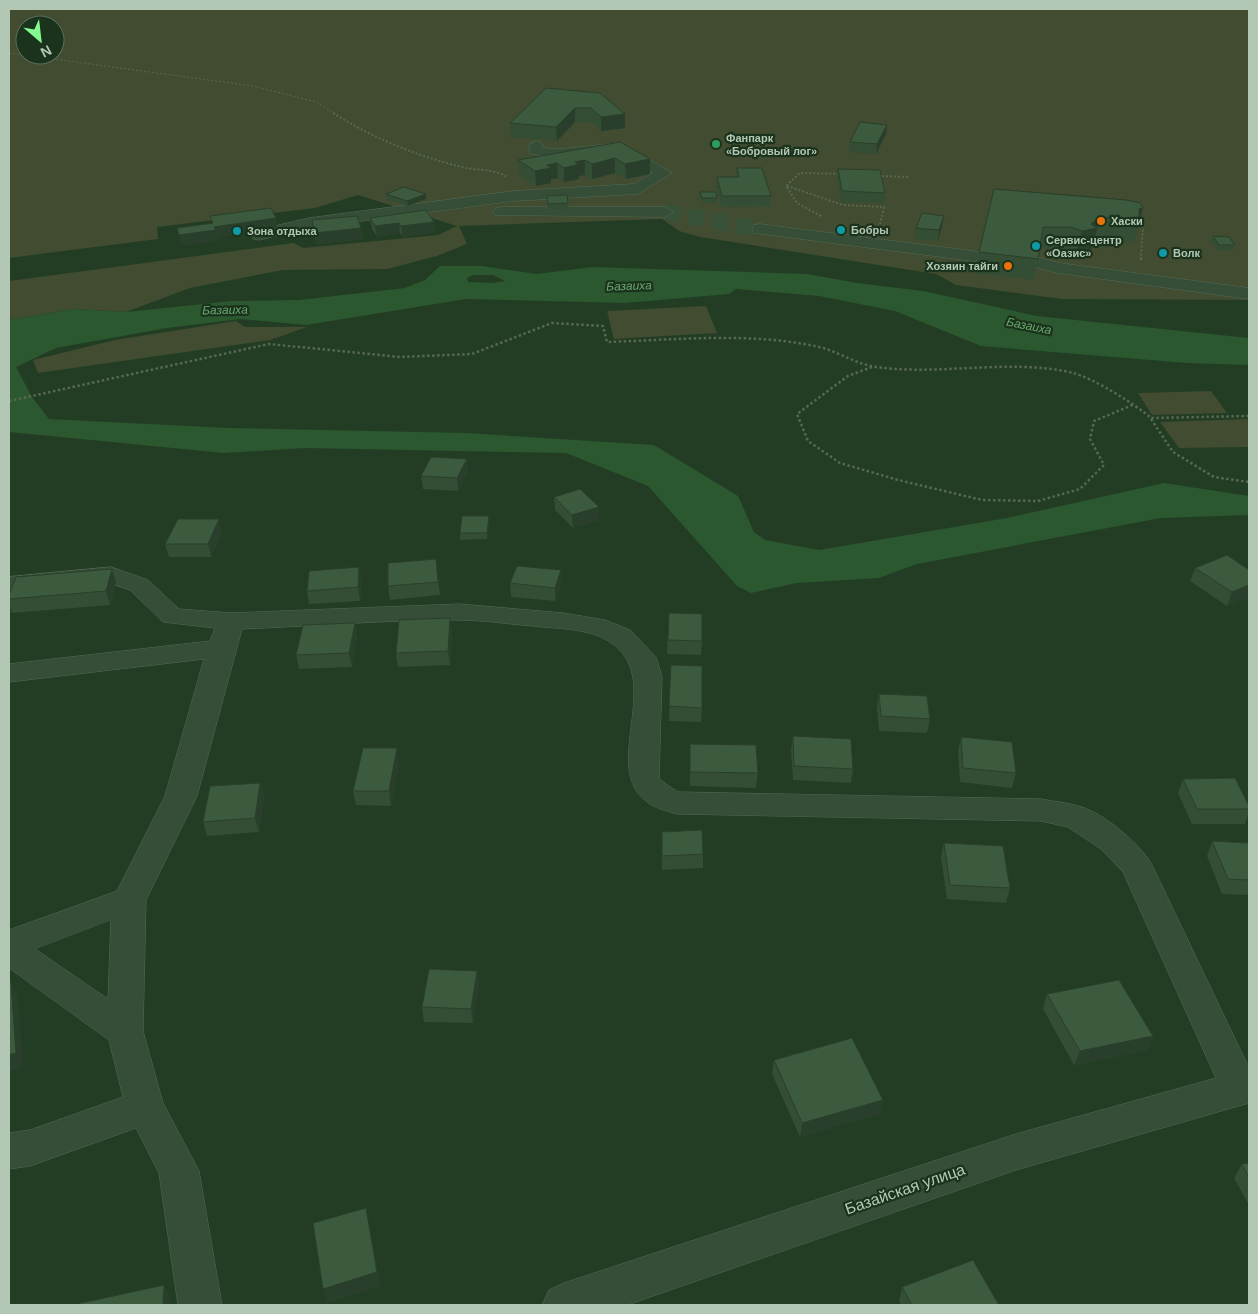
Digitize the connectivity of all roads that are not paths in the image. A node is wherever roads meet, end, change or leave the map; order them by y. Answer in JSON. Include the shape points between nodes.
{"nodes":[{"id":1,"x":536,"y":145,"type":"edge"},
{"id":2,"x":479,"y":202,"type":"junction"},
{"id":3,"x":665,"y":212,"type":"tunnel mouth"},
{"id":4,"x":760,"y":229,"type":"tunnel mouth"},
{"id":5,"x":258,"y":235,"type":"edge"},
{"id":6,"x":980,"y":257,"type":"edge"},
{"id":7,"x":1036,"y":262,"type":"edge"},
{"id":8,"x":1249,"y":294,"type":"edge"},
{"id":9,"x":9,"y":585,"type":"edge"},
{"id":10,"x":226,"y":634,"type":"junction"},
{"id":11,"x":9,"y":673,"type":"edge"},
{"id":12,"x":129,"y":900,"type":"junction"},
{"id":13,"x":9,"y":944,"type":"edge"},
{"id":14,"x":9,"y":949,"type":"edge"},
{"id":15,"x":125,"y":1031,"type":"junction"},
{"id":16,"x":1244,"y":1087,"type":"edge"},
{"id":17,"x":145,"y":1107,"type":"junction"},
{"id":18,"x":9,"y":1151,"type":"edge"},
{"id":19,"x":200,"y":1305,"type":"edge"},
{"id":20,"x":564,"y":1305,"type":"edge"}],
"edges":[{"from":1,"to":2,"type":"street","via":[[535,150],[546,155],[605,147],[619,150],[664,173],[638,189],[534,194]]},
{"from":2,"to":3,"type":"street","via":[[505,214]]},
{"from":2,"to":5,"type":"street","via":[[309,223]]},
{"from":4,"to":6,"type":"street"},
{"from":7,"to":8,"type":"street","via":[[1058,268]]},
{"from":9,"to":10,"type":"street","via":[[111,575],[139,585],[172,616]]},
{"from":10,"to":11,"type":"street"},
{"from":10,"to":12,"type":"street","via":[[181,796]]},
{"from":10,"to":16,"type":"street","via":[[459,612],[596,626],[620,636],[642,658],[648,678],[644,778],[651,791],[666,800],[684,804],[1041,810],[1077,817],[1112,841],[1136,865]]},
{"from":12,"to":13,"type":"street"},
{"from":12,"to":15,"type":"street"},
{"from":14,"to":15,"type":"street"},
{"from":15,"to":17,"type":"street"},
{"from":16,"to":20,"type":"street","name":"Базайская улица","via":[[1016,1152]]},
{"from":17,"to":18,"type":"street","via":[[30,1148]]},
{"from":17,"to":19,"type":"street","via":[[178,1171]]}]}
